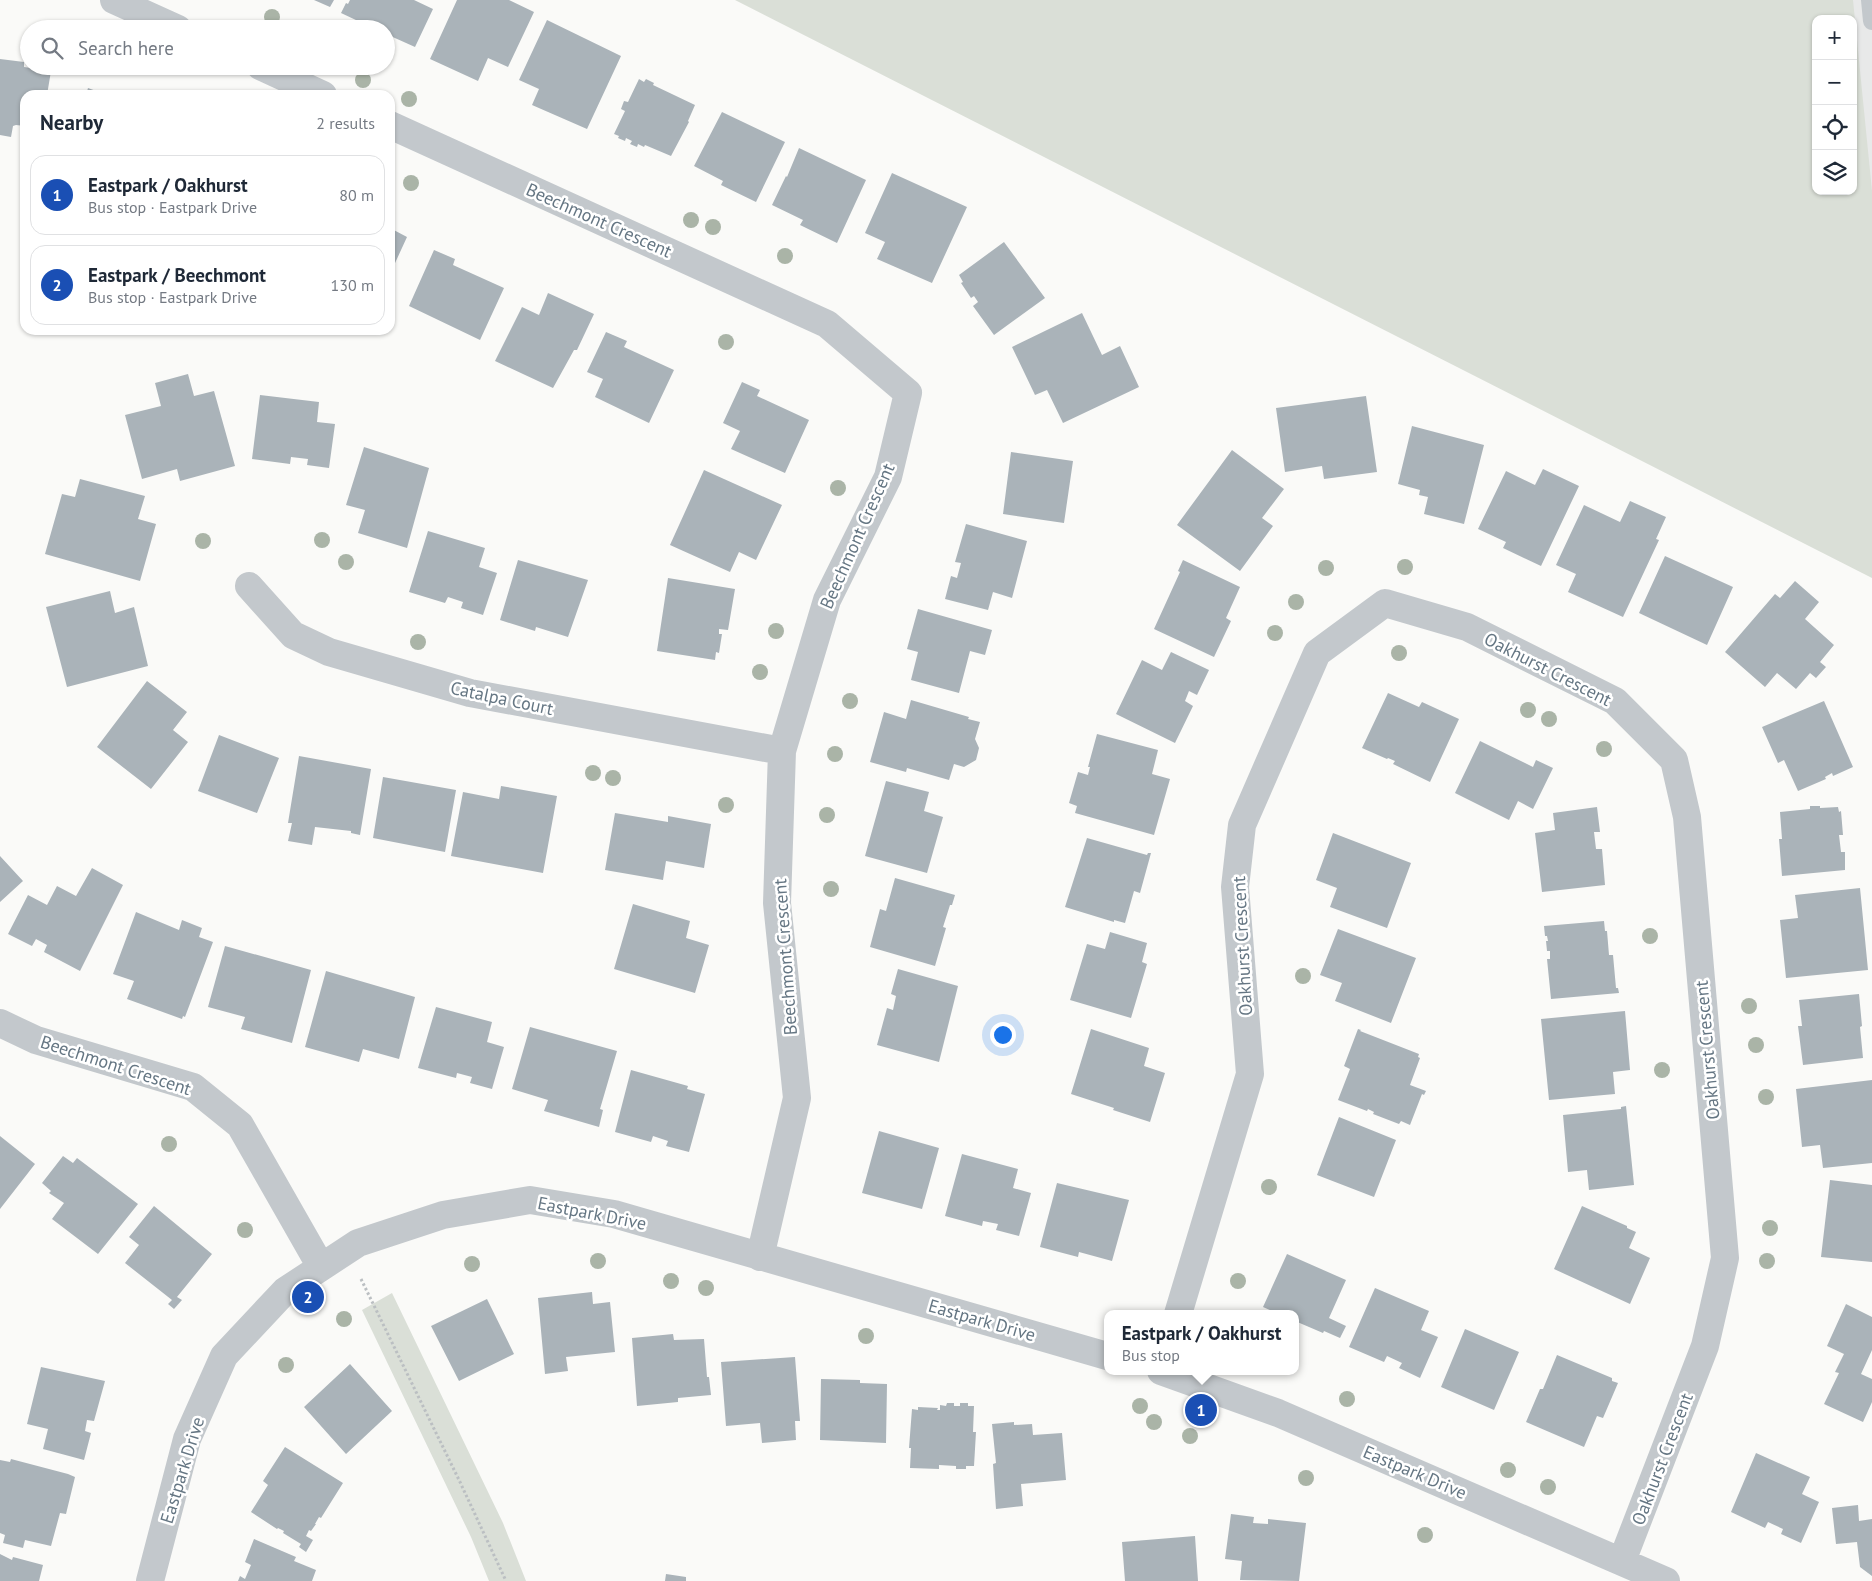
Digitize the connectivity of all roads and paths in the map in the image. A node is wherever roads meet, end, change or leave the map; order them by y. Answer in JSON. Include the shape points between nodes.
{"nodes":[{"id":1,"x":114,"y":0,"type":"edge"},
{"id":2,"x":1870,"y":0,"type":"edge"},
{"id":3,"x":158,"y":20,"type":"edge"},
{"id":4,"x":1872,"y":21,"type":"edge"},
{"id":5,"x":280,"y":75,"type":"edge"},
{"id":6,"x":312,"y":90,"type":"edge"},
{"id":7,"x":395,"y":127,"type":"edge"},
{"id":8,"x":249,"y":586,"type":"dead end"},
{"id":9,"x":782,"y":752,"type":"junction"},
{"id":10,"x":0,"y":1023,"type":"edge"},
{"id":11,"x":346,"y":1251,"type":"junction"},
{"id":12,"x":760,"y":1257,"type":"junction"},
{"id":13,"x":322,"y":1268,"type":"junction"},
{"id":14,"x":1179,"y":1310,"type":"edge"},
{"id":15,"x":1104,"y":1355,"type":"edge"},
{"id":16,"x":1172,"y":1375,"type":"edge"},
{"id":17,"x":1622,"y":1561,"type":"junction"},
{"id":18,"x":150,"y":1581,"type":"edge"},
{"id":19,"x":506,"y":1581,"type":"edge"},
{"id":20,"x":1666,"y":1581,"type":"edge"}],
"edges":[{"from":1,"to":3,"type":"street"},
{"from":2,"to":4,"type":"lane"},
{"from":5,"to":6,"type":"street"},
{"from":7,"to":9,"type":"street","name":"Beechmont Crescent","via":[[828,324],[908,392],[888,477],[827,600]]},
{"from":8,"to":9,"type":"street","name":"Catalpa Court","via":[[293,635],[329,652],[470,693]]},
{"from":9,"to":12,"type":"street","name":"Beechmont Crescent","via":[[777,903],[797,1098]]},
{"from":10,"to":13,"type":"street","name":"Beechmont Crescent","via":[[36,1040],[193,1087],[240,1125]]},
{"from":11,"to":12,"type":"street","name":"Eastpark Drive","via":[[358,1243],[443,1215],[530,1200],[614,1214]]},
{"from":11,"to":13,"type":"street","name":"Eastpark Drive"},
{"from":11,"to":19,"type":"path"},
{"from":12,"to":15,"type":"street","name":"Eastpark Drive"},
{"from":13,"to":18,"type":"street","name":"Eastpark Drive","via":[[285,1292],[224,1356],[187,1439]]},
{"from":14,"to":17,"type":"street","name":"Oakhurst Crescent","via":[[1250,1074],[1235,887],[1242,825],[1317,653],[1386,602],[1466,627],[1615,701],[1674,760],[1687,817],[1725,1258],[1705,1346]]},
{"from":16,"to":17,"type":"street","name":"Eastpark Drive","via":[[1278,1413]]},
{"from":17,"to":20,"type":"street","name":"Eastpark Drive"}]}
